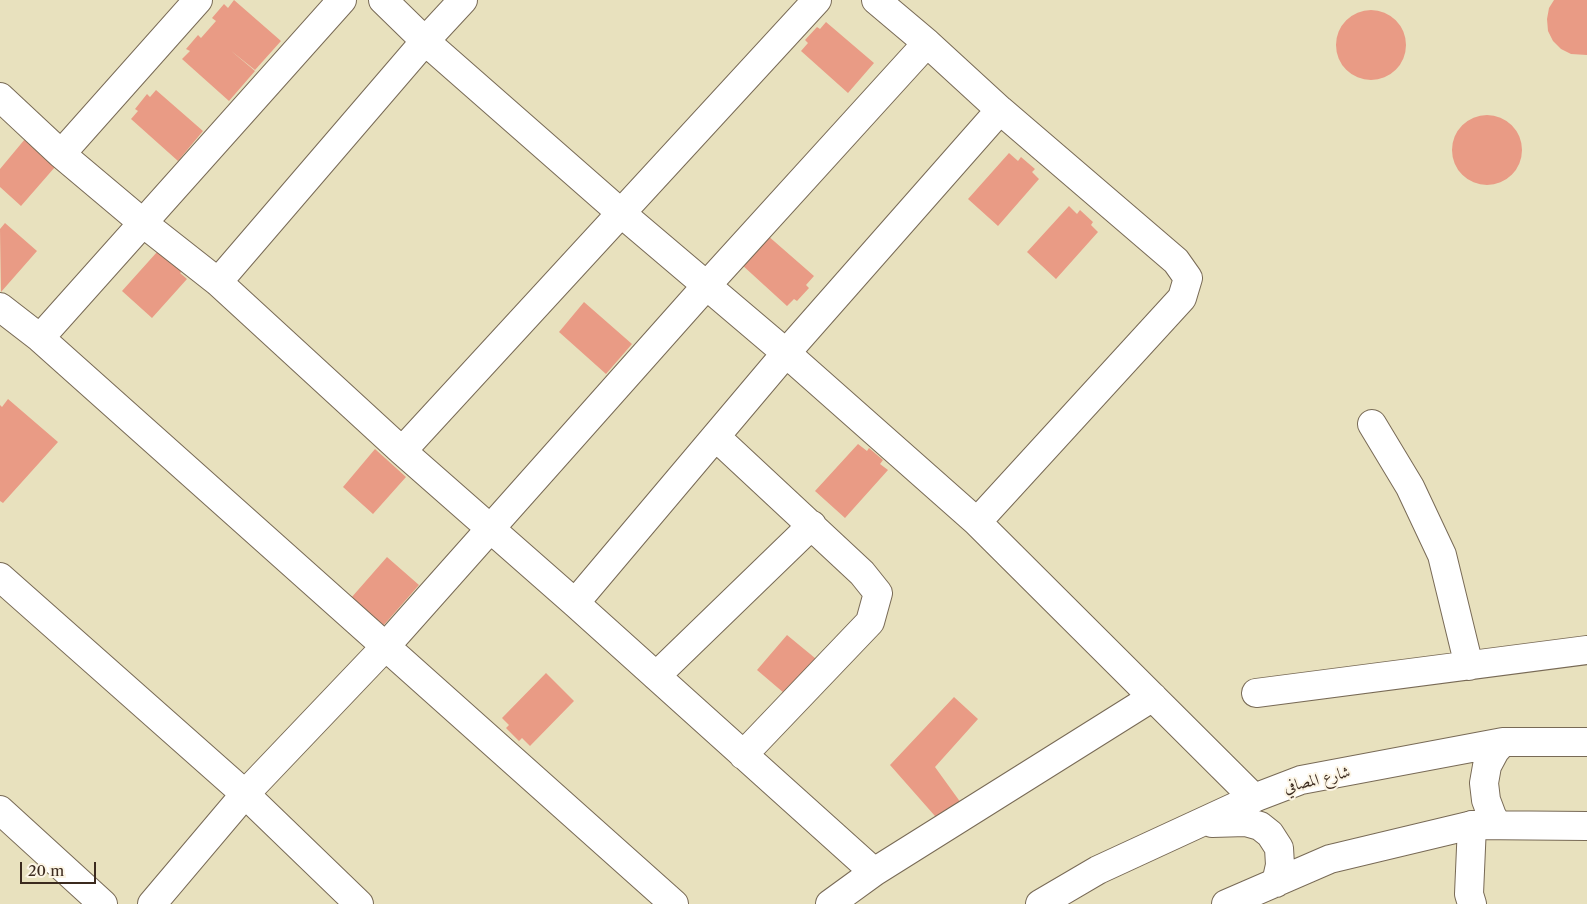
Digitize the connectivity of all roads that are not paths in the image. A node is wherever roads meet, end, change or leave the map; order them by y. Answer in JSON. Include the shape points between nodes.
{"nodes":[{"id":1,"x":198,"y":0,"type":"edge"},
{"id":2,"x":342,"y":0,"type":"edge"},
{"id":3,"x":383,"y":0,"type":"edge"},
{"id":4,"x":462,"y":0,"type":"edge"},
{"id":5,"x":818,"y":0,"type":"edge"},
{"id":6,"x":876,"y":0,"type":"edge"},
{"id":7,"x":425,"y":41,"type":"junction"},
{"id":8,"x":927,"y":43,"type":"junction"},
{"id":9,"x":0,"y":97,"type":"edge"},
{"id":10,"x":1000,"y":110,"type":"junction"},
{"id":11,"x":62,"y":154,"type":"junction"},
{"id":12,"x":620,"y":213,"type":"junction"},
{"id":13,"x":143,"y":222,"type":"junction"},
{"id":14,"x":218,"y":282,"type":"junction"},
{"id":15,"x":707,"y":285,"type":"junction"},
{"id":16,"x":0,"y":307,"type":"edge"},
{"id":17,"x":40,"y":338,"type":"junction"},
{"id":18,"x":786,"y":353,"type":"junction"},
{"id":19,"x":1372,"y":424,"type":"dead end"},
{"id":20,"x":716,"y":437,"type":"junction"},
{"id":21,"x":402,"y":451,"type":"junction"},
{"id":22,"x":977,"y":522,"type":"junction"},
{"id":23,"x":812,"y":525,"type":"junction"},
{"id":24,"x":490,"y":528,"type":"junction"},
{"id":25,"x":0,"y":577,"type":"edge"},
{"id":26,"x":575,"y":604,"type":"junction"},
{"id":27,"x":385,"y":647,"type":"junction"},
{"id":28,"x":1587,"y":650,"type":"edge"},
{"id":29,"x":1469,"y":666,"type":"junction"},
{"id":30,"x":656,"y":676,"type":"junction"},
{"id":31,"x":1256,"y":693,"type":"dead end"},
{"id":32,"x":1153,"y":697,"type":"junction"},
{"id":33,"x":1503,"y":742,"type":"junction"},
{"id":34,"x":1587,"y":742,"type":"edge"},
{"id":35,"x":743,"y":755,"type":"junction"},
{"id":36,"x":245,"y":794,"type":"junction"},
{"id":37,"x":1254,"y":798,"type":"junction"},
{"id":38,"x":0,"y":810,"type":"edge"},
{"id":39,"x":1202,"y":823,"type":"junction"},
{"id":40,"x":1472,"y":825,"type":"junction"},
{"id":41,"x":1498,"y":825,"type":"junction"},
{"id":42,"x":1587,"y":826,"type":"edge"},
{"id":43,"x":1309,"y":868,"type":"junction"},
{"id":44,"x":874,"y":872,"type":"junction"},
{"id":45,"x":1276,"y":882,"type":"junction"},
{"id":46,"x":103,"y":904,"type":"edge"},
{"id":47,"x":152,"y":904,"type":"edge"},
{"id":48,"x":359,"y":904,"type":"edge"},
{"id":49,"x":674,"y":904,"type":"edge"},
{"id":50,"x":830,"y":904,"type":"edge"},
{"id":51,"x":1040,"y":904,"type":"edge"},
{"id":52,"x":1226,"y":904,"type":"edge"},
{"id":53,"x":1472,"y":904,"type":"edge"}],
"edges":[{"from":1,"to":11,"type":"street"},
{"from":2,"to":13,"type":"street"},
{"from":3,"to":7,"type":"street"},
{"from":4,"to":7,"type":"street"},
{"from":5,"to":12,"type":"street"},
{"from":6,"to":8,"type":"street"},
{"from":7,"to":12,"type":"street"},
{"from":7,"to":14,"type":"street"},
{"from":8,"to":10,"type":"street"},
{"from":8,"to":15,"type":"street"},
{"from":9,"to":11,"type":"street"},
{"from":10,"to":18,"type":"street"},
{"from":10,"to":22,"type":"street","via":[[1176,261],[1188,278],[1182,298]]},
{"from":11,"to":13,"type":"street"},
{"from":12,"to":15,"type":"street"},
{"from":12,"to":21,"type":"street"},
{"from":13,"to":14,"type":"street"},
{"from":13,"to":17,"type":"street"},
{"from":14,"to":21,"type":"street"},
{"from":15,"to":18,"type":"street"},
{"from":15,"to":24,"type":"street"},
{"from":16,"to":17,"type":"street"},
{"from":17,"to":27,"type":"street"},
{"from":18,"to":20,"type":"street"},
{"from":18,"to":22,"type":"street"},
{"from":19,"to":29,"type":"street","via":[[1410,487],[1442,555]]},
{"from":20,"to":23,"type":"street"},
{"from":20,"to":26,"type":"street"},
{"from":21,"to":24,"type":"street"},
{"from":22,"to":32,"type":"street"},
{"from":23,"to":30,"type":"street"},
{"from":23,"to":35,"type":"street","via":[[862,572],[878,593],[870,622]]},
{"from":24,"to":26,"type":"street"},
{"from":24,"to":27,"type":"street"},
{"from":25,"to":36,"type":"street"},
{"from":26,"to":30,"type":"street"},
{"from":27,"to":36,"type":"street"},
{"from":27,"to":49,"type":"street"},
{"from":28,"to":29,"type":"street"},
{"from":29,"to":31,"type":"street"},
{"from":30,"to":35,"type":"street"},
{"from":32,"to":37,"type":"street"},
{"from":32,"to":44,"type":"street"},
{"from":33,"to":34,"type":"street","name":"شارع المصافي"},
{"from":33,"to":37,"type":"street","name":"شارع المصافي","via":[[1301,780]]},
{"from":33,"to":41,"type":"street","via":[[1488,766],[1484,783],[1486,800]]},
{"from":35,"to":44,"type":"street"},
{"from":36,"to":47,"type":"street"},
{"from":36,"to":48,"type":"street"},
{"from":37,"to":39,"type":"street","name":"شارع المصافي"},
{"from":37,"to":43,"type":"street"},
{"from":38,"to":46,"type":"street"},
{"from":39,"to":45,"type":"street","via":[[1246,822],[1260,826],[1279,848]]},
{"from":39,"to":51,"type":"street","name":"شارع المصافي","via":[[1098,870]]},
{"from":40,"to":41,"type":"street"},
{"from":40,"to":43,"type":"street","via":[[1330,859]]},
{"from":40,"to":53,"type":"street","via":[[1469,894]]},
{"from":41,"to":42,"type":"street"},
{"from":43,"to":45,"type":"street"},
{"from":44,"to":50,"type":"street"},
{"from":45,"to":52,"type":"street"}]}
